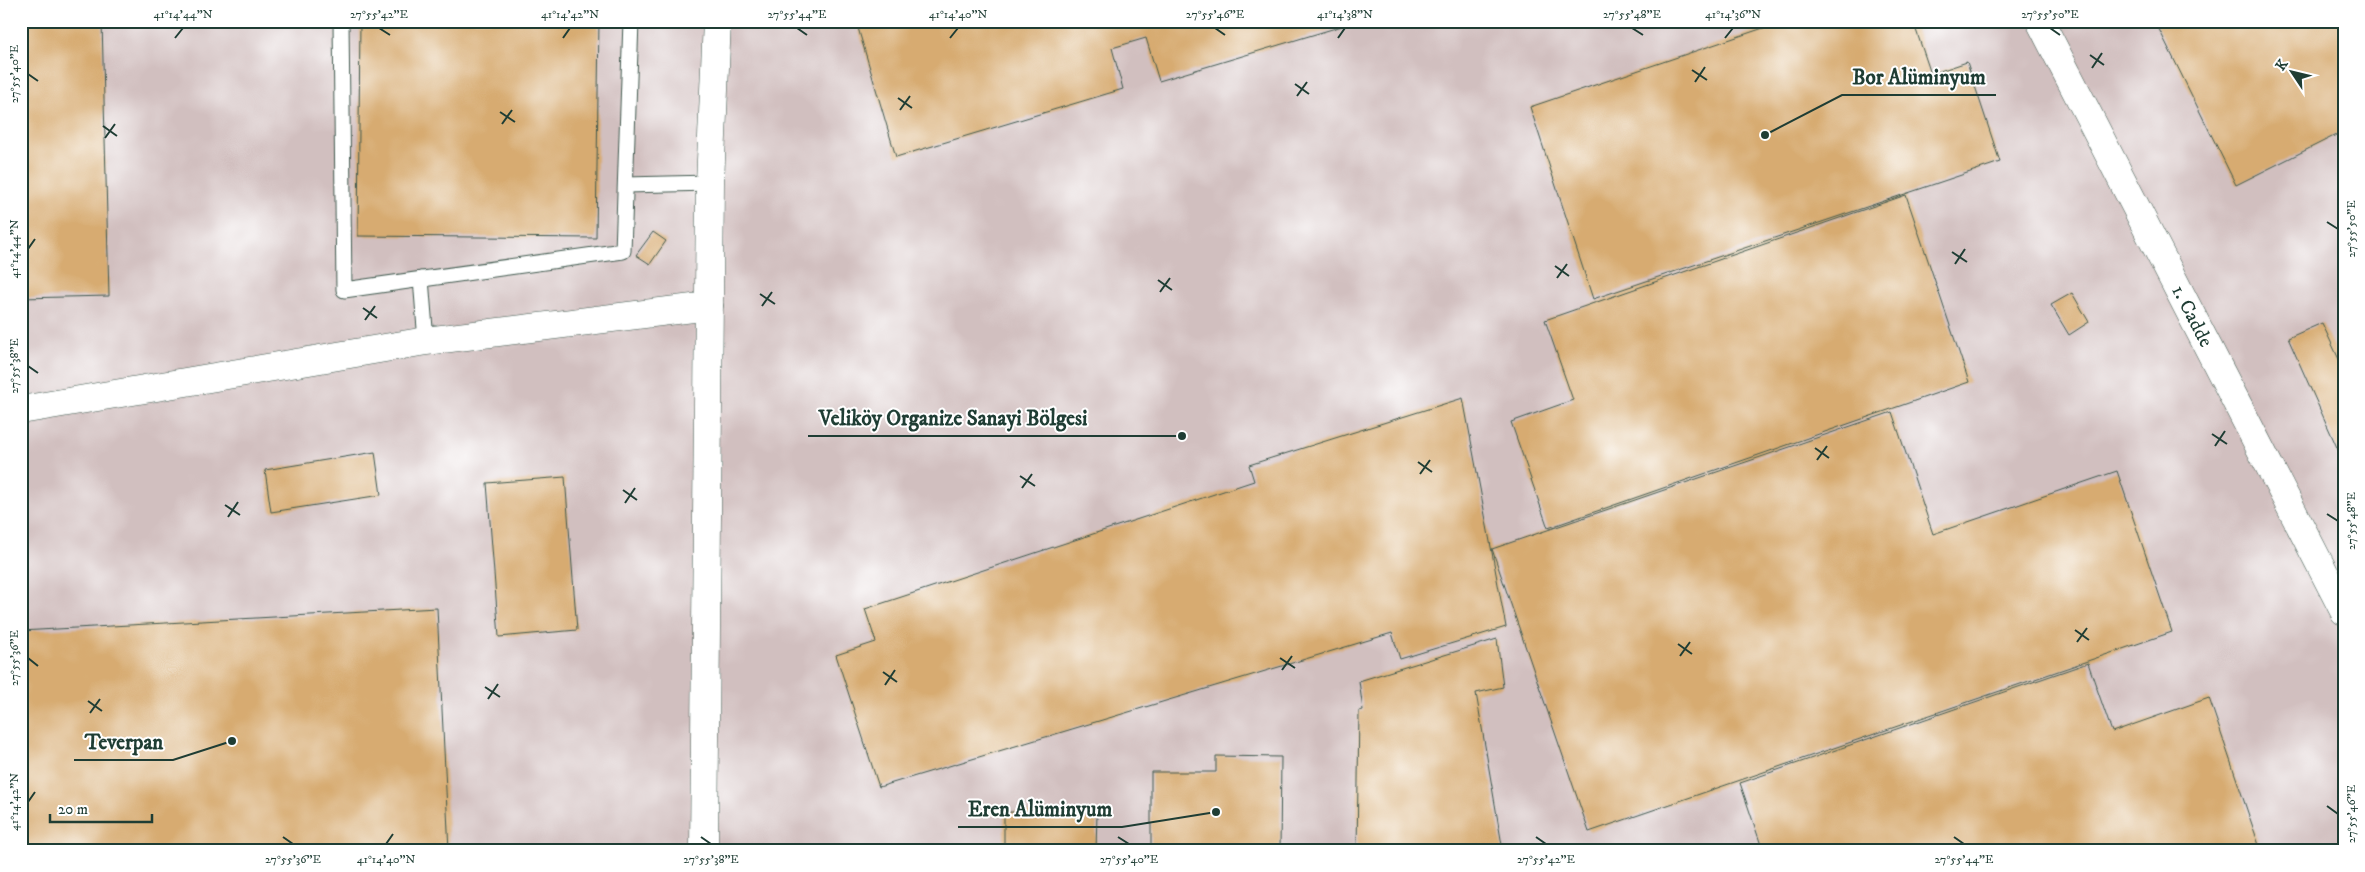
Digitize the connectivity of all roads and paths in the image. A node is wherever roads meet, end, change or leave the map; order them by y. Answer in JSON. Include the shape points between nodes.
{"nodes":[{"id":1,"x":341,"y":21,"type":"edge"},
{"id":2,"x":631,"y":21,"type":"edge"},
{"id":3,"x":717,"y":21,"type":"edge"},
{"id":4,"x":2040,"y":21,"type":"edge"},
{"id":5,"x":710,"y":183,"type":"junction"},
{"id":6,"x":626,"y":185,"type":"junction"},
{"id":7,"x":421,"y":279,"type":"junction"},
{"id":8,"x":709,"y":306,"type":"junction"},
{"id":9,"x":426,"y":341,"type":"junction"},
{"id":10,"x":21,"y":410,"type":"edge"},
{"id":11,"x":2344,"y":612,"type":"edge"},
{"id":12,"x":704,"y":851,"type":"edge"}],
"edges":[{"from":1,"to":7,"type":"lane","via":[[344,290]]},
{"from":2,"to":6,"type":"lane"},
{"from":3,"to":5,"type":"street"},
{"from":4,"to":11,"type":"street","name":"1. Cadde"},
{"from":5,"to":6,"type":"lane"},
{"from":5,"to":8,"type":"street"},
{"from":6,"to":7,"type":"lane","via":[[623,251]]},
{"from":7,"to":9,"type":"lane"},
{"from":8,"to":9,"type":"street"},
{"from":8,"to":12,"type":"street"},
{"from":9,"to":10,"type":"street"}]}
